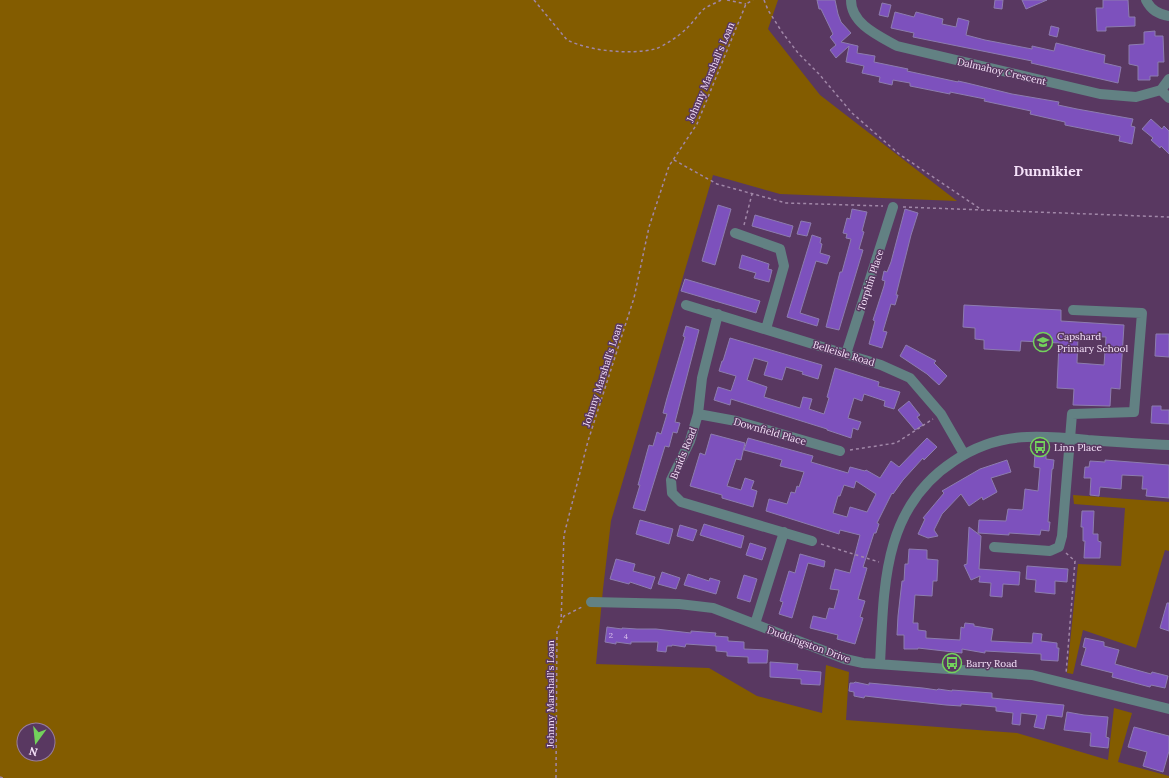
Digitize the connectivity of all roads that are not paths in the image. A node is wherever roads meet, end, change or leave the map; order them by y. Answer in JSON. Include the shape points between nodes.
{"nodes":[{"id":1,"x":851,"y":0,"type":"edge"},
{"id":2,"x":1146,"y":0,"type":"edge"},
{"id":3,"x":1169,"y":16,"type":"edge"},
{"id":4,"x":1169,"y":79,"type":"edge"},
{"id":5,"x":1161,"y":90,"type":"junction"},
{"id":6,"x":1169,"y":98,"type":"edge"},
{"id":7,"x":893,"y":207,"type":"road end"},
{"id":8,"x":738,"y":234,"type":"road end"},
{"id":9,"x":686,"y":305,"type":"dead end"},
{"id":10,"x":1073,"y":310,"type":"dead end"},
{"id":11,"x":718,"y":314,"type":"junction"},
{"id":12,"x":766,"y":329,"type":"junction"},
{"id":13,"x":846,"y":354,"type":"junction"},
{"id":14,"x":698,"y":414,"type":"junction"},
{"id":15,"x":1071,"y":438,"type":"junction"},
{"id":16,"x":1169,"y":445,"type":"edge"},
{"id":17,"x":840,"y":452,"type":"road end"},
{"id":18,"x":964,"y":454,"type":"junction"},
{"id":19,"x":784,"y":532,"type":"junction"},
{"id":20,"x":812,"y":541,"type":"road end"},
{"id":21,"x":994,"y":547,"type":"dead end"},
{"id":22,"x":591,"y":602,"type":"road end"},
{"id":23,"x":755,"y":624,"type":"junction"},
{"id":24,"x":880,"y":664,"type":"junction"},
{"id":25,"x":1169,"y":709,"type":"edge"}],
"edges":[{"from":1,"to":5,"type":"street","name":"Dalmahoy Crescent","via":[[855,17],[871,31],[897,46],[1100,94],[1136,97]]},
{"from":2,"to":3,"type":"street","via":[[1158,14]]},
{"from":4,"to":5,"type":"street"},
{"from":5,"to":6,"type":"street"},
{"from":7,"to":13,"type":"street","name":"Torphin Place"},
{"from":8,"to":12,"type":"street","via":[[780,249],[784,266]]},
{"from":9,"to":11,"type":"street","name":"Belleisle Road"},
{"from":10,"to":15,"type":"street","via":[[1142,313],[1134,412],[1072,414]]},
{"from":11,"to":12,"type":"street","name":"Belleisle Road"},
{"from":11,"to":14,"type":"street","name":"Braids Road","via":[[702,378]]},
{"from":12,"to":13,"type":"street","name":"Belleisle Road"},
{"from":13,"to":18,"type":"street","name":"Belleisle Road","via":[[910,378],[941,414]]},
{"from":14,"to":17,"type":"street","name":"Downfield Place","via":[[736,420]]},
{"from":14,"to":19,"type":"street","name":"Braids Road","via":[[690,440],[671,480],[672,493],[681,502]]},
{"from":15,"to":16,"type":"street"},
{"from":15,"to":18,"type":"street","via":[[1027,437],[1003,440]]},
{"from":15,"to":21,"type":"street","via":[[1059,546],[1050,551]]},
{"from":18,"to":24,"type":"street","via":[[946,466],[918,493],[895,535],[886,574]]},
{"from":19,"to":20,"type":"street","name":"Braids Road"},
{"from":19,"to":23,"type":"street"},
{"from":22,"to":23,"type":"street","name":"Duddingston Drive","via":[[679,604],[713,608]]},
{"from":23,"to":24,"type":"street","name":"Duddingston Drive","via":[[845,659]]},
{"from":24,"to":25,"type":"street","name":"Duddingston Drive","via":[[1032,675]]}]}
